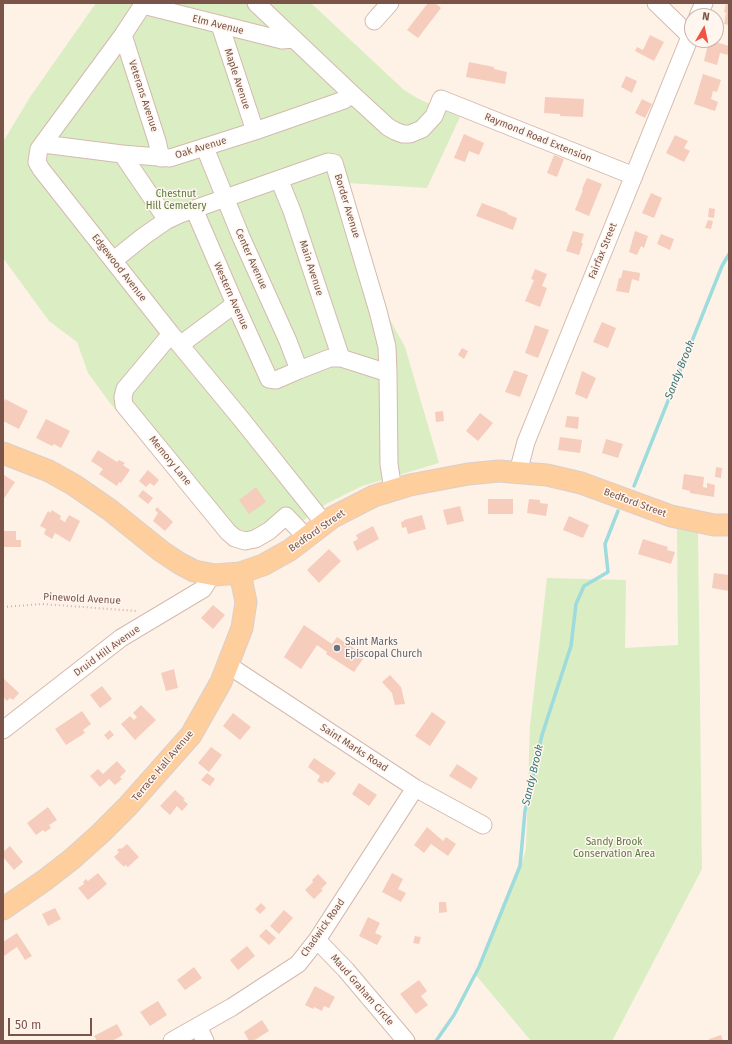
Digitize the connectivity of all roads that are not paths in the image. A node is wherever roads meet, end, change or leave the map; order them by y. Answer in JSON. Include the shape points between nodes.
{"nodes":[{"id":1,"x":256,"y":3,"type":"edge"},
{"id":2,"x":390,"y":3,"type":"edge"},
{"id":3,"x":656,"y":3,"type":"edge"},
{"id":4,"x":143,"y":4,"type":"edge"},
{"id":5,"x":374,"y":21,"type":"dead end"},
{"id":6,"x":220,"y":26,"type":"junction"},
{"id":7,"x":684,"y":28,"type":"edge"},
{"id":8,"x":123,"y":35,"type":"junction"},
{"id":9,"x":294,"y":39,"type":"junction"},
{"id":10,"x":685,"y":48,"type":"edge"},
{"id":11,"x":352,"y":94,"type":"junction"},
{"id":12,"x":255,"y":132,"type":"junction"},
{"id":13,"x":43,"y":144,"type":"junction"},
{"id":14,"x":205,"y":148,"type":"junction"},
{"id":15,"x":122,"y":154,"type":"junction"},
{"id":16,"x":161,"y":158,"type":"junction"},
{"id":17,"x":634,"y":176,"type":"junction"},
{"id":18,"x":279,"y":179,"type":"junction"},
{"id":19,"x":225,"y":198,"type":"junction"},
{"id":20,"x":194,"y":209,"type":"junction"},
{"id":21,"x":167,"y":220,"type":"junction"},
{"id":22,"x":114,"y":260,"type":"junction"},
{"id":23,"x":234,"y":304,"type":"junction"},
{"id":24,"x":175,"y":339,"type":"junction"},
{"id":25,"x":340,"y":358,"type":"junction"},
{"id":26,"x":299,"y":370,"type":"junction"},
{"id":27,"x":388,"y":373,"type":"junction"},
{"id":28,"x":3,"y":453,"type":"edge"},
{"id":29,"x":518,"y":472,"type":"junction"},
{"id":30,"x":393,"y":490,"type":"junction"},
{"id":31,"x":324,"y":523,"type":"junction"},
{"id":32,"x":729,"y":525,"type":"edge"},
{"id":33,"x":306,"y":537,"type":"junction"},
{"id":34,"x":240,"y":573,"type":"junction"},
{"id":35,"x":209,"y":574,"type":"junction"},
{"id":36,"x":228,"y":665,"type":"junction"},
{"id":37,"x":3,"y":730,"type":"edge"},
{"id":38,"x":415,"y":788,"type":"junction"},
{"id":39,"x":483,"y":825,"type":"dead end"},
{"id":40,"x":3,"y":909,"type":"edge"},
{"id":41,"x":317,"y":940,"type":"junction"},
{"id":42,"x":201,"y":1034,"type":"edge"},
{"id":43,"x":172,"y":1041,"type":"edge"},
{"id":44,"x":406,"y":1041,"type":"edge"}],
"edges":[{"from":1,"to":9,"type":"street"},
{"from":2,"to":5,"type":"street"},
{"from":3,"to":7,"type":"street"},
{"from":4,"to":6,"type":"street","name":"Elm Avenue"},
{"from":4,"to":8,"type":"street","name":"Edgewood Avenue"},
{"from":6,"to":9,"type":"street","name":"Elm Avenue","via":[[282,40]]},
{"from":6,"to":12,"type":"street","name":"Maple Avenue"},
{"from":8,"to":13,"type":"street","name":"Edgewood Avenue"},
{"from":8,"to":16,"type":"street","name":"Veterans Avenue"},
{"from":9,"to":11,"type":"street"},
{"from":10,"to":17,"type":"street","name":"Fairfax Street"},
{"from":11,"to":12,"type":"street","name":"Oak Avenue","via":[[344,100]]},
{"from":11,"to":17,"type":"street","name":"Raymond Road Extension","via":[[391,129],[399,133],[414,133],[425,126],[434,116],[441,99]]},
{"from":12,"to":14,"type":"street","name":"Oak Avenue"},
{"from":13,"to":15,"type":"street","name":"Oak Avenue"},
{"from":13,"to":22,"type":"street","name":"Edgewood Avenue","via":[[38,155],[39,166]]},
{"from":14,"to":16,"type":"street","name":"Oak Avenue"},
{"from":14,"to":19,"type":"street","name":"Center Avenue"},
{"from":15,"to":16,"type":"street","name":"Oak Avenue"},
{"from":15,"to":21,"type":"street"},
{"from":17,"to":29,"type":"street","name":"Fairfax Street","via":[[526,442]]},
{"from":18,"to":19,"type":"street","name":"Border Avenue"},
{"from":18,"to":25,"type":"street","name":"Main Avenue"},
{"from":18,"to":27,"type":"street","name":"Border Avenue","via":[[328,162],[334,163],[378,311],[387,347]]},
{"from":19,"to":20,"type":"street","name":"Border Avenue"},
{"from":19,"to":26,"type":"street","name":"Center Avenue"},
{"from":20,"to":21,"type":"street","name":"Border Avenue"},
{"from":20,"to":23,"type":"street","name":"Western Avenue"},
{"from":21,"to":22,"type":"street","name":"Border Avenue"},
{"from":22,"to":24,"type":"street","name":"Edgewood Avenue"},
{"from":23,"to":24,"type":"street","name":"Memory Lane"},
{"from":23,"to":26,"type":"street","name":"Western Avenue","via":[[267,377],[276,380]]},
{"from":24,"to":31,"type":"street","name":"Edgewood Avenue"},
{"from":24,"to":33,"type":"street","name":"Memory Lane","via":[[125,389],[122,396],[124,405],[235,538],[245,541],[255,539],[286,516]]},
{"from":25,"to":26,"type":"street","via":[[330,358]]},
{"from":25,"to":27,"type":"street"},
{"from":27,"to":30,"type":"street","name":"Border Avenue","via":[[389,464]]},
{"from":28,"to":35,"type":"main road","name":"Bedford Street","via":[[49,471],[74,485],[170,558]]},
{"from":29,"to":30,"type":"main road","name":"Bedford Street","via":[[468,474]]},
{"from":29,"to":32,"type":"main road","name":"Bedford Street","via":[[547,475],[581,483],[670,516],[714,525]]},
{"from":30,"to":31,"type":"main road","name":"Bedford Street","via":[[356,504]]},
{"from":31,"to":33,"type":"main road","name":"Bedford Street"},
{"from":33,"to":34,"type":"main road","name":"Bedford Street","via":[[276,559]]},
{"from":34,"to":35,"type":"main road","name":"Bedford Street"},
{"from":34,"to":36,"type":"main road","name":"Terrace Hall Avenue","via":[[246,609],[242,628]]},
{"from":35,"to":37,"type":"street","name":"Druid Hill Avenue","via":[[203,589],[121,638]]},
{"from":36,"to":38,"type":"street","name":"Saint Marks Road"},
{"from":36,"to":40,"type":"main road","name":"Terrace Hall Avenue","via":[[212,701],[191,735],[128,806],[72,859]]},
{"from":38,"to":39,"type":"street","name":"Saint Marks Road"},
{"from":38,"to":41,"type":"street","name":"Chadwick Road"},
{"from":41,"to":42,"type":"street","name":"Chadwick Road","via":[[298,964],[232,1007]]},
{"from":41,"to":44,"type":"street","name":"Maud Graham Circle"},
{"from":42,"to":43,"type":"street","name":"Chadwick Road"}]}
